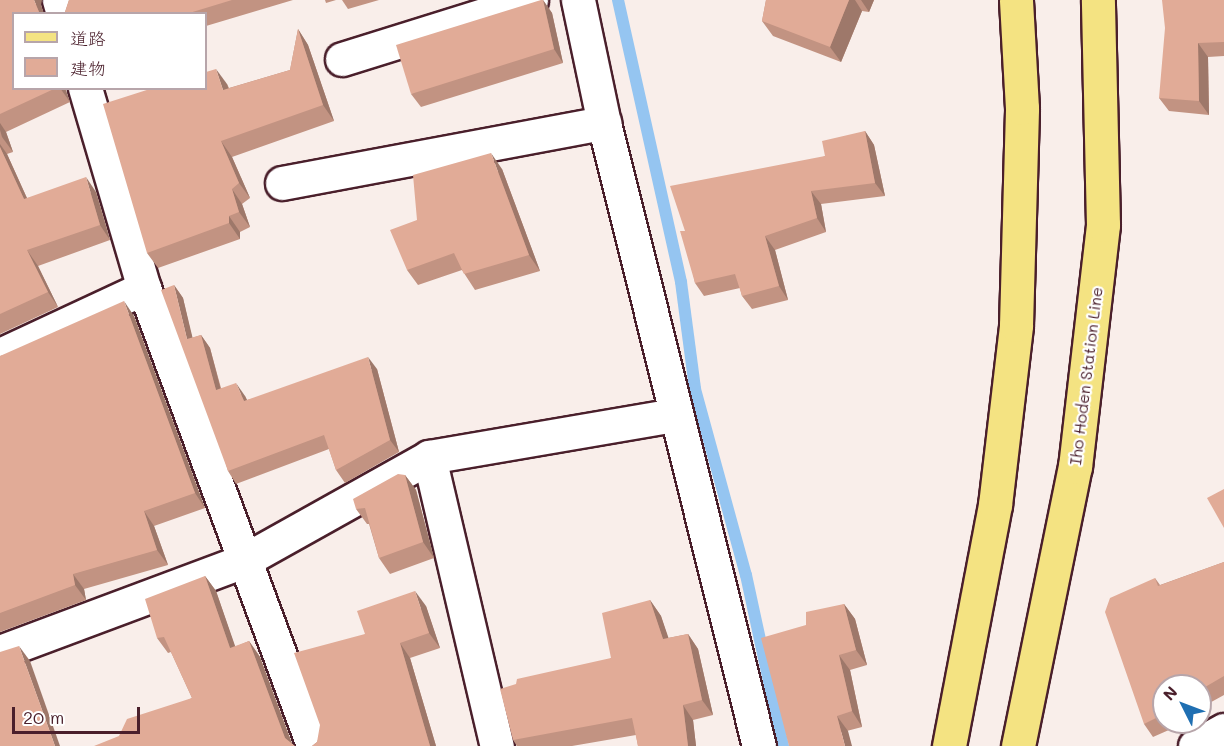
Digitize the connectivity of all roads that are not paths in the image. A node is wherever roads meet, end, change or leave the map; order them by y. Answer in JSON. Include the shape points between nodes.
{"nodes":[{"id":1,"x":531,"y":0,"type":"edge"},
{"id":2,"x":578,"y":0,"type":"edge"},
{"id":3,"x":1016,"y":0,"type":"edge"},
{"id":4,"x":1098,"y":0,"type":"edge"},
{"id":5,"x":342,"y":59,"type":"dead end"},
{"id":6,"x":86,"y":90,"type":"edge"},
{"id":7,"x":604,"y":123,"type":"junction"},
{"id":8,"x":282,"y":183,"type":"dead end"},
{"id":9,"x":144,"y":288,"type":"junction"},
{"id":10,"x":0,"y":355,"type":"edge"},
{"id":11,"x":675,"y":416,"type":"junction"},
{"id":12,"x":429,"y":457,"type":"junction"},
{"id":13,"x":243,"y":561,"type":"junction"},
{"id":14,"x":0,"y":652,"type":"edge"},
{"id":15,"x":1224,"y":729,"type":"edge"},
{"id":16,"x":313,"y":746,"type":"edge"},
{"id":17,"x":497,"y":746,"type":"edge"},
{"id":18,"x":759,"y":746,"type":"edge"},
{"id":19,"x":949,"y":746,"type":"edge"},
{"id":20,"x":1018,"y":746,"type":"edge"},
{"id":21,"x":1195,"y":746,"type":"edge"}],
"edges":[{"from":1,"to":5,"type":"street"},
{"from":2,"to":7,"type":"street"},
{"from":3,"to":19,"type":"main road","via":[[1022,108],[1016,325],[995,505]]},
{"from":4,"to":20,"type":"main road","name":"Iho Hoden Station Line","via":[[1103,225],[1076,467]]},
{"from":6,"to":9,"type":"street"},
{"from":7,"to":8,"type":"street"},
{"from":7,"to":11,"type":"street"},
{"from":9,"to":10,"type":"street"},
{"from":9,"to":13,"type":"street"},
{"from":11,"to":12,"type":"street"},
{"from":11,"to":18,"type":"street"},
{"from":12,"to":13,"type":"street"},
{"from":12,"to":17,"type":"street"},
{"from":13,"to":14,"type":"street"},
{"from":13,"to":16,"type":"street"},
{"from":15,"to":21,"type":"street"}]}
